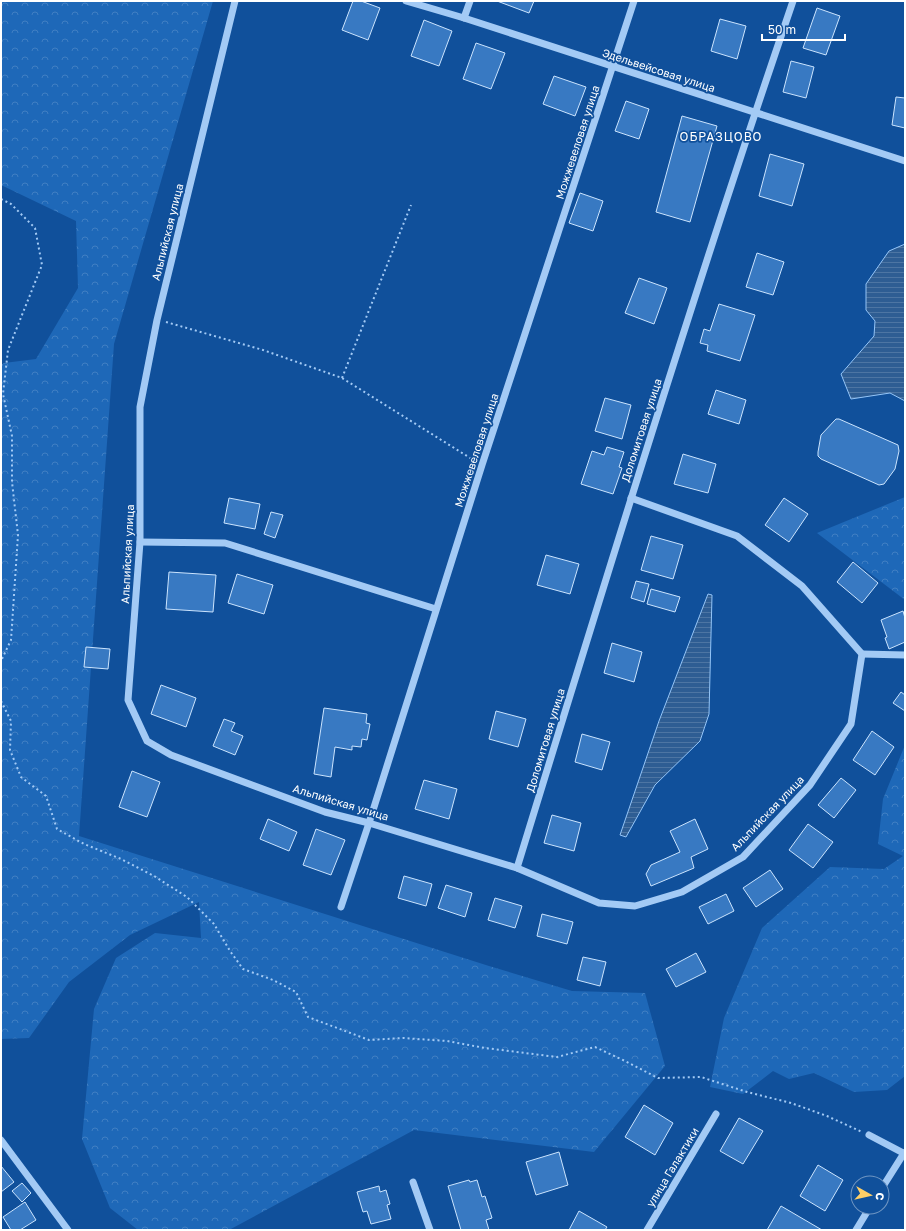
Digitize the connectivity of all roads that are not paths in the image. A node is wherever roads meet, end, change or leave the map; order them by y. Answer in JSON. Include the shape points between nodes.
{"nodes":[{"id":1,"x":235,"y":1,"type":"edge"},
{"id":2,"x":406,"y":1,"type":"edge"},
{"id":3,"x":470,"y":1,"type":"edge"},
{"id":4,"x":634,"y":1,"type":"edge"},
{"id":5,"x":793,"y":1,"type":"edge"},
{"id":6,"x":464,"y":18,"type":"junction"},
{"id":7,"x":613,"y":67,"type":"junction"},
{"id":8,"x":755,"y":112,"type":"junction"},
{"id":9,"x":905,"y":161,"type":"edge"},
{"id":10,"x":631,"y":498,"type":"junction"},
{"id":11,"x":140,"y":542,"type":"junction"},
{"id":12,"x":436,"y":609,"type":"junction"},
{"id":13,"x":862,"y":654,"type":"junction"},
{"id":14,"x":905,"y":655,"type":"edge"},
{"id":15,"x":369,"y":822,"type":"junction"},
{"id":16,"x":517,"y":868,"type":"junction"},
{"id":17,"x":341,"y":907,"type":"dead end"},
{"id":18,"x":716,"y":1114,"type":"dead end"},
{"id":19,"x":869,"y":1135,"type":"road end"},
{"id":20,"x":1,"y":1140,"type":"edge"},
{"id":21,"x":904,"y":1153,"type":"edge"},
{"id":22,"x":890,"y":1175,"type":"edge"},
{"id":23,"x":413,"y":1182,"type":"dead end"},
{"id":24,"x":865,"y":1215,"type":"edge"},
{"id":25,"x":68,"y":1230,"type":"edge"},
{"id":26,"x":430,"y":1230,"type":"edge"},
{"id":27,"x":647,"y":1230,"type":"edge"},
{"id":28,"x":856,"y":1230,"type":"edge"}],
"edges":[{"from":1,"to":11,"type":"street","name":"Альпийская улица","via":[[157,320],[140,407]]},
{"from":2,"to":6,"type":"street","name":"Эдельвейсовая улица"},
{"from":3,"to":6,"type":"street"},
{"from":4,"to":7,"type":"street","name":"Можжевеловая улица"},
{"from":5,"to":8,"type":"street","name":"Доломитовая улица"},
{"from":6,"to":7,"type":"street","name":"Эдельвейсовая улица"},
{"from":7,"to":8,"type":"street","name":"Эдельвейсовая улица"},
{"from":7,"to":12,"type":"street","name":"Можжевеловая улица"},
{"from":8,"to":9,"type":"street","name":"Эдельвейсовая улица"},
{"from":8,"to":10,"type":"street","name":"Доломитовая улица"},
{"from":10,"to":13,"type":"street","via":[[738,536],[802,586]]},
{"from":10,"to":16,"type":"street","name":"Доломитовая улица"},
{"from":11,"to":12,"type":"street","via":[[225,543]]},
{"from":11,"to":15,"type":"street","name":"Альпийская улица","via":[[128,700],[147,741],[171,755],[281,796],[325,812]]},
{"from":12,"to":15,"type":"street","name":"Можжевеловая улица"},
{"from":13,"to":14,"type":"street"},
{"from":13,"to":16,"type":"street","name":"Альпийская улица","via":[[851,724],[810,786],[743,857],[682,892],[635,906],[599,903]]},
{"from":15,"to":16,"type":"street","name":"Альпийская улица"},
{"from":15,"to":17,"type":"street","name":"Можжевеловая улица"},
{"from":18,"to":27,"type":"street","name":"улица Галактики"},
{"from":19,"to":21,"type":"street"},
{"from":20,"to":25,"type":"street"},
{"from":21,"to":22,"type":"street"},
{"from":23,"to":26,"type":"street"},
{"from":24,"to":28,"type":"street"}]}
